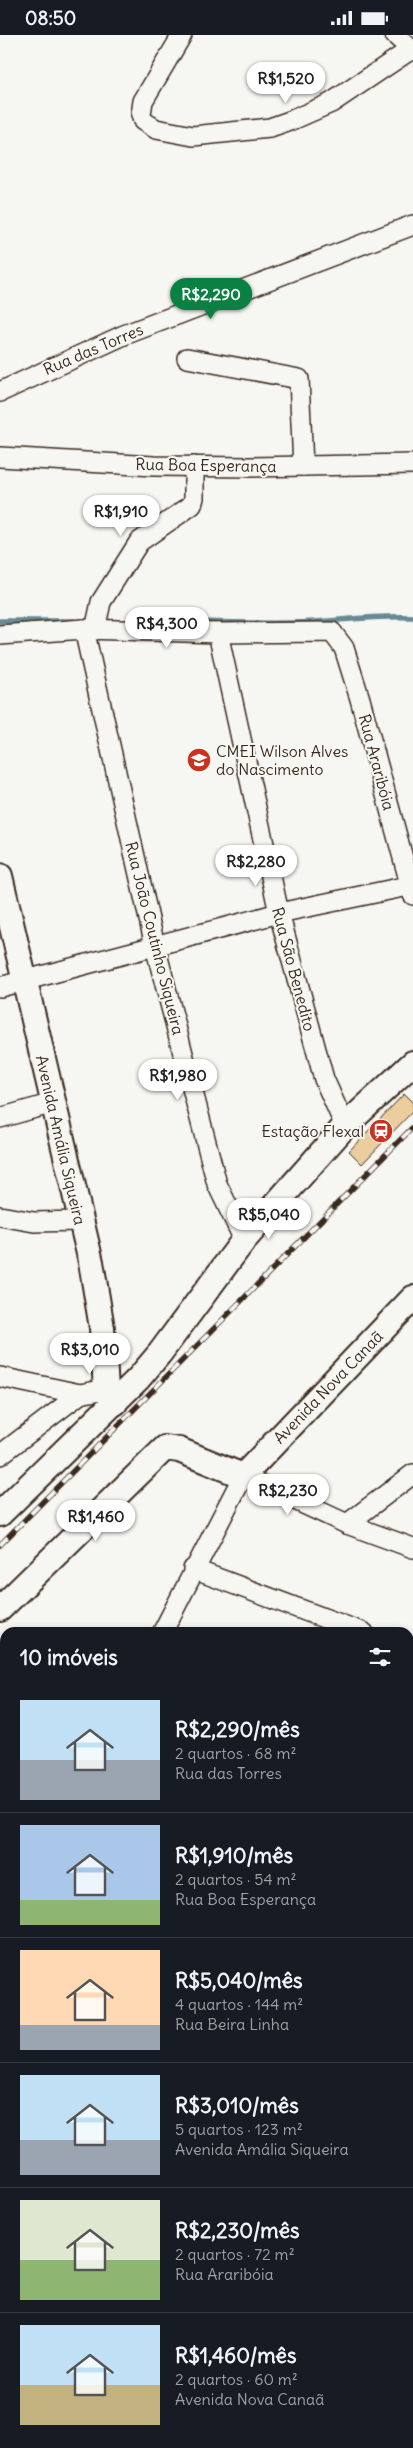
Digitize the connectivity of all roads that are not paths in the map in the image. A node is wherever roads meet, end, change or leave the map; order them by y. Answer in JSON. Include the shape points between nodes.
{"nodes":[{"id":1,"x":182,"y":35,"type":"edge"},
{"id":2,"x":395,"y":35,"type":"edge"},
{"id":3,"x":412,"y":51,"type":"edge"},
{"id":4,"x":413,"y":225,"type":"edge"},
{"id":5,"x":187,"y":359,"type":"dead end"},
{"id":6,"x":0,"y":392,"type":"edge"},
{"id":7,"x":0,"y":457,"type":"edge"},
{"id":8,"x":413,"y":463,"type":"edge"},
{"id":9,"x":194,"y":466,"type":"junction"},
{"id":10,"x":303,"y":466,"type":"junction"},
{"id":11,"x":89,"y":630,"type":"junction"},
{"id":12,"x":218,"y":633,"type":"junction"},
{"id":13,"x":0,"y":635,"type":"edge"},
{"id":14,"x":0,"y":876,"type":"edge"},
{"id":15,"x":412,"y":888,"type":"edge"},
{"id":16,"x":279,"y":913,"type":"junction"},
{"id":17,"x":155,"y":946,"type":"junction"},
{"id":18,"x":24,"y":980,"type":"junction"},
{"id":19,"x":0,"y":987,"type":"edge"},
{"id":20,"x":413,"y":1063,"type":"edge"},
{"id":21,"x":53,"y":1103,"type":"junction"},
{"id":22,"x":0,"y":1118,"type":"edge"},
{"id":23,"x":344,"y":1125,"type":"junction"},
{"id":24,"x":0,"y":1216,"type":"edge"},
{"id":25,"x":80,"y":1221,"type":"junction"},
{"id":26,"x":244,"y":1240,"type":"junction"},
{"id":27,"x":413,"y":1298,"type":"edge"},
{"id":28,"x":0,"y":1377,"type":"edge"},
{"id":29,"x":80,"y":1395,"type":"junction"},
{"id":30,"x":110,"y":1396,"type":"junction"},
{"id":31,"x":0,"y":1455,"type":"edge"},
{"id":32,"x":413,"y":1474,"type":"edge"},
{"id":33,"x":243,"y":1476,"type":"junction"},
{"id":34,"x":0,"y":1515,"type":"edge"},
{"id":35,"x":347,"y":1524,"type":"junction"},
{"id":36,"x":413,"y":1549,"type":"edge"},
{"id":37,"x":193,"y":1569,"type":"junction"},
{"id":38,"x":0,"y":1609,"type":"edge"},
{"id":39,"x":323,"y":1625,"type":"edge"},
{"id":40,"x":165,"y":1627,"type":"edge"}],
"edges":[{"from":1,"to":3,"type":"street","via":[[144,101],[141,115],[143,121],[156,129],[193,136],[270,128],[290,121],[331,103]]},
{"from":2,"to":3,"type":"street"},
{"from":4,"to":6,"type":"street","name":"Rua das Torres","via":[[124,335]]},
{"from":5,"to":10,"type":"street","via":[[299,379]]},
{"from":7,"to":9,"type":"street","name":"Rua Boa Esperança"},
{"from":8,"to":10,"type":"street","name":"Rua Boa Esperança"},
{"from":9,"to":10,"type":"street","name":"Rua Boa Esperança"},
{"from":9,"to":11,"type":"street","via":[[192,505],[139,542],[101,602]]},
{"from":11,"to":12,"type":"street"},
{"from":11,"to":13,"type":"street"},
{"from":11,"to":17,"type":"street","name":"Rua João Coutinho Siqueira"},
{"from":12,"to":15,"type":"street","name":"Rua Araribóia","via":[[332,633],[344,648]]},
{"from":12,"to":16,"type":"street","name":"Rua São Benedito"},
{"from":14,"to":18,"type":"street","name":"Avenida Amália Siqueira"},
{"from":15,"to":16,"type":"street"},
{"from":16,"to":17,"type":"street"},
{"from":16,"to":23,"type":"street","name":"Rua São Benedito","via":[[324,1079]]},
{"from":17,"to":18,"type":"street"},
{"from":17,"to":26,"type":"street","name":"Rua João Coutinho Siqueira","via":[[217,1184]]},
{"from":18,"to":19,"type":"street"},
{"from":18,"to":21,"type":"street","name":"Avenida Amália Siqueira"},
{"from":20,"to":23,"type":"street"},
{"from":21,"to":22,"type":"street"},
{"from":21,"to":25,"type":"street","name":"Avenida Amália Siqueira"},
{"from":23,"to":26,"type":"street"},
{"from":24,"to":25,"type":"street","via":[[34,1222]]},
{"from":25,"to":30,"type":"street","name":"Avenida Amália Siqueira","via":[[91,1262]]},
{"from":26,"to":30,"type":"street","via":[[160,1353]]},
{"from":27,"to":33,"type":"street","name":"Avenida Nova Canaã"},
{"from":28,"to":29,"type":"street"},
{"from":29,"to":30,"type":"street"},
{"from":29,"to":31,"type":"street"},
{"from":30,"to":34,"type":"street","via":[[69,1445]]},
{"from":32,"to":35,"type":"street"},
{"from":33,"to":35,"type":"street"},
{"from":33,"to":37,"type":"street"},
{"from":33,"to":38,"type":"street","via":[[165,1448]]},
{"from":35,"to":36,"type":"street"},
{"from":37,"to":39,"type":"street"},
{"from":37,"to":40,"type":"street"}]}
